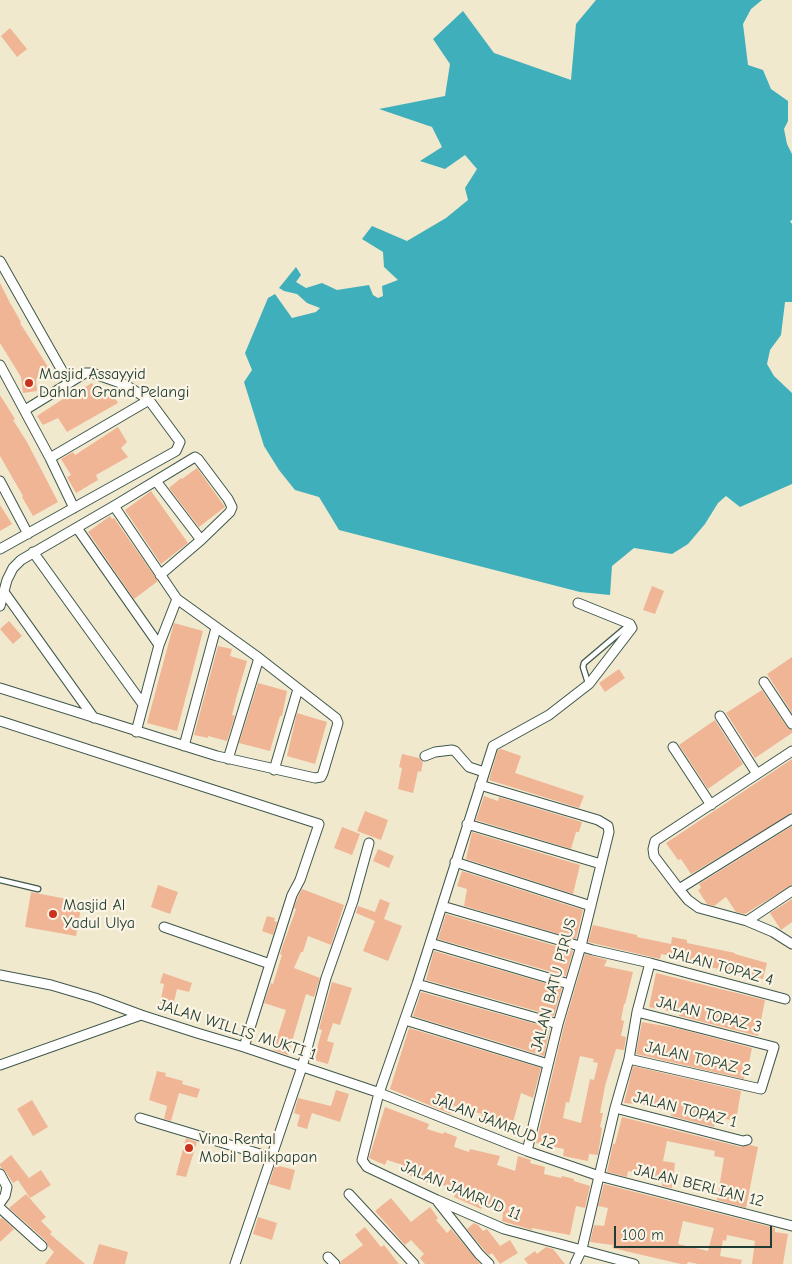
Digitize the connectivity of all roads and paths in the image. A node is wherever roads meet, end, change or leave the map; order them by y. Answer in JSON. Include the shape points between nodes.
{"nodes":[{"id":1,"x":0,"y":261,"type":"edge"},
{"id":2,"x":0,"y":365,"type":"edge"},
{"id":3,"x":69,"y":383,"type":"junction"},
{"id":4,"x":149,"y":400,"type":"junction"},
{"id":5,"x":25,"y":410,"type":"junction"},
{"id":6,"x":50,"y":458,"type":"junction"},
{"id":7,"x":0,"y":481,"type":"edge"},
{"id":8,"x":156,"y":481,"type":"junction"},
{"id":9,"x":114,"y":506,"type":"junction"},
{"id":10,"x":74,"y":508,"type":"junction"},
{"id":11,"x":77,"y":528,"type":"junction"},
{"id":12,"x":28,"y":534,"type":"junction"},
{"id":13,"x":201,"y":540,"type":"junction"},
{"id":14,"x":0,"y":549,"type":"edge"},
{"id":15,"x":33,"y":552,"type":"junction"},
{"id":16,"x":160,"y":575,"type":"junction"},
{"id":17,"x":4,"y":592,"type":"junction"},
{"id":18,"x":177,"y":599,"type":"junction"},
{"id":19,"x":578,"y":603,"type":"dead end"},
{"id":20,"x":0,"y":606,"type":"edge"},
{"id":21,"x":630,"y":624,"type":"junction"},
{"id":22,"x":216,"y":628,"type":"junction"},
{"id":23,"x":159,"y":645,"type":"junction"},
{"id":24,"x":259,"y":658,"type":"junction"},
{"id":25,"x":764,"y":682,"type":"dead end"},
{"id":26,"x":589,"y":684,"type":"junction"},
{"id":27,"x":0,"y":688,"type":"edge"},
{"id":28,"x":298,"y":688,"type":"junction"},
{"id":29,"x":142,"y":703,"type":"junction"},
{"id":30,"x":720,"y":716,"type":"dead end"},
{"id":31,"x":94,"y":718,"type":"junction"},
{"id":32,"x":0,"y":721,"type":"edge"},
{"id":33,"x":792,"y":724,"type":"edge"},
{"id":34,"x":136,"y":732,"type":"junction"},
{"id":35,"x":184,"y":746,"type":"junction"},
{"id":36,"x":673,"y":747,"type":"dead end"},
{"id":37,"x":792,"y":752,"type":"edge"},
{"id":38,"x":425,"y":756,"type":"dead end"},
{"id":39,"x":228,"y":759,"type":"junction"},
{"id":40,"x":274,"y":770,"type":"junction"},
{"id":41,"x":478,"y":770,"type":"junction"},
{"id":42,"x":758,"y":774,"type":"junction"},
{"id":43,"x":480,"y":785,"type":"junction"},
{"id":44,"x":711,"y":805,"type":"junction"},
{"id":45,"x":792,"y":819,"type":"edge"},
{"id":46,"x":467,"y":824,"type":"junction"},
{"id":47,"x":368,"y":843,"type":"dead end"},
{"id":48,"x":455,"y":862,"type":"junction"},
{"id":49,"x":601,"y":864,"type":"junction"},
{"id":50,"x":0,"y":880,"type":"edge"},
{"id":51,"x":38,"y":889,"type":"dead end"},
{"id":52,"x":679,"y":889,"type":"junction"},
{"id":53,"x":792,"y":891,"type":"edge"},
{"id":54,"x":442,"y":906,"type":"junction"},
{"id":55,"x":591,"y":906,"type":"junction"},
{"id":56,"x":747,"y":921,"type":"junction"},
{"id":57,"x":164,"y":927,"type":"dead end"},
{"id":58,"x":430,"y":943,"type":"junction"},
{"id":59,"x":792,"y":944,"type":"edge"},
{"id":60,"x":581,"y":946,"type":"junction"},
{"id":61,"x":650,"y":963,"type":"junction"},
{"id":62,"x":270,"y":964,"type":"junction"},
{"id":63,"x":0,"y":975,"type":"edge"},
{"id":64,"x":417,"y":984,"type":"junction"},
{"id":65,"x":569,"y":984,"type":"junction"},
{"id":66,"x":785,"y":1000,"type":"dead end"},
{"id":67,"x":636,"y":1012,"type":"junction"},
{"id":68,"x":141,"y":1014,"type":"junction"},
{"id":69,"x":405,"y":1020,"type":"junction"},
{"id":70,"x":558,"y":1024,"type":"junction"},
{"id":71,"x":244,"y":1047,"type":"junction"},
{"id":72,"x":629,"y":1059,"type":"junction"},
{"id":73,"x":548,"y":1064,"type":"junction"},
{"id":74,"x":0,"y":1065,"type":"edge"},
{"id":75,"x":302,"y":1067,"type":"junction"},
{"id":76,"x":761,"y":1089,"type":"joint"},
{"id":77,"x":378,"y":1093,"type":"junction"},
{"id":78,"x":615,"y":1108,"type":"junction"},
{"id":79,"x":140,"y":1118,"type":"dead end"},
{"id":80,"x":747,"y":1140,"type":"dead end"},
{"id":81,"x":527,"y":1152,"type":"junction"},
{"id":82,"x":270,"y":1157,"type":"junction"},
{"id":83,"x":0,"y":1174,"type":"edge"},
{"id":84,"x":599,"y":1176,"type":"junction"},
{"id":85,"x":349,"y":1194,"type":"dead end"},
{"id":86,"x":436,"y":1200,"type":"junction"},
{"id":87,"x":0,"y":1203,"type":"edge"},
{"id":88,"x":0,"y":1208,"type":"edge"},
{"id":89,"x":792,"y":1226,"type":"edge"},
{"id":90,"x":42,"y":1246,"type":"dead end"},
{"id":91,"x":582,"y":1249,"type":"junction"},
{"id":92,"x":234,"y":1264,"type":"edge"},
{"id":93,"x":414,"y":1264,"type":"edge"},
{"id":94,"x":489,"y":1264,"type":"edge"},
{"id":95,"x":575,"y":1264,"type":"edge"},
{"id":96,"x":634,"y":1264,"type":"edge"}],
"edges":[{"from":1,"to":3,"type":"street"},
{"from":2,"to":5,"type":"street"},
{"from":3,"to":4,"type":"street","via":[[85,373],[92,373],[126,385]]},
{"from":3,"to":5,"type":"street"},
{"from":4,"to":6,"type":"street"},
{"from":4,"to":10,"type":"street","via":[[180,442],[176,451]]},
{"from":5,"to":6,"type":"street"},
{"from":6,"to":10,"type":"street"},
{"from":7,"to":12,"type":"street"},
{"from":8,"to":9,"type":"street"},
{"from":8,"to":13,"type":"street"},
{"from":8,"to":13,"type":"street","via":[[190,458],[198,459],[232,507]]},
{"from":9,"to":11,"type":"street"},
{"from":9,"to":16,"type":"street"},
{"from":10,"to":12,"type":"street"},
{"from":11,"to":15,"type":"street"},
{"from":11,"to":23,"type":"street"},
{"from":12,"to":14,"type":"street"},
{"from":13,"to":16,"type":"street"},
{"from":15,"to":17,"type":"street","via":[[12,568]]},
{"from":15,"to":29,"type":"street"},
{"from":16,"to":18,"type":"street"},
{"from":17,"to":20,"type":"street"},
{"from":17,"to":31,"type":"street"},
{"from":18,"to":22,"type":"street"},
{"from":18,"to":23,"type":"street"},
{"from":19,"to":21,"type":"street"},
{"from":21,"to":26,"type":"street","via":[[632,628]]},
{"from":21,"to":26,"type":"lane","via":[[584,663]]},
{"from":22,"to":24,"type":"street"},
{"from":22,"to":35,"type":"street"},
{"from":23,"to":29,"type":"street"},
{"from":24,"to":28,"type":"street"},
{"from":24,"to":39,"type":"street"},
{"from":25,"to":33,"type":"street"},
{"from":26,"to":41,"type":"street","via":[[550,715],[493,746]]},
{"from":27,"to":31,"type":"street"},
{"from":28,"to":40,"type":"street"},
{"from":28,"to":40,"type":"street","via":[[332,714],[338,723],[321,776],[315,778]]},
{"from":29,"to":34,"type":"street"},
{"from":30,"to":42,"type":"street"},
{"from":31,"to":34,"type":"street"},
{"from":32,"to":62,"type":"street","via":[[319,824]]},
{"from":34,"to":35,"type":"street"},
{"from":35,"to":39,"type":"street"},
{"from":36,"to":44,"type":"street"},
{"from":37,"to":42,"type":"street"},
{"from":38,"to":41,"type":"street","via":[[456,751],[466,765]]},
{"from":39,"to":40,"type":"street"},
{"from":41,"to":43,"type":"street"},
{"from":42,"to":44,"type":"street"},
{"from":43,"to":46,"type":"street"},
{"from":43,"to":49,"type":"street","name":"JALAN BATU PIRUS","via":[[598,820],[608,826]]},
{"from":44,"to":52,"type":"street","via":[[655,841],[654,856]]},
{"from":45,"to":52,"type":"street"},
{"from":46,"to":48,"type":"street"},
{"from":46,"to":49,"type":"street"},
{"from":47,"to":75,"type":"street"},
{"from":48,"to":54,"type":"street"},
{"from":48,"to":55,"type":"street"},
{"from":49,"to":55,"type":"street","name":"JALAN BATU PIRUS"},
{"from":50,"to":51,"type":"lane"},
{"from":52,"to":56,"type":"street","via":[[699,908]]},
{"from":53,"to":56,"type":"street"},
{"from":54,"to":58,"type":"street"},
{"from":54,"to":60,"type":"street","name":"JALAN TOPAZ 4"},
{"from":55,"to":60,"type":"street","name":"JALAN BATU PIRUS"},
{"from":56,"to":59,"type":"street"},
{"from":57,"to":62,"type":"street"},
{"from":58,"to":64,"type":"street"},
{"from":58,"to":65,"type":"street"},
{"from":60,"to":61,"type":"street","name":"JALAN TOPAZ 4"},
{"from":60,"to":65,"type":"street","name":"JALAN BATU PIRUS"},
{"from":61,"to":66,"type":"street","name":"JALAN TOPAZ 4"},
{"from":61,"to":67,"type":"street"},
{"from":62,"to":71,"type":"street"},
{"from":63,"to":68,"type":"street","via":[[69,990]]},
{"from":64,"to":69,"type":"street"},
{"from":64,"to":70,"type":"street"},
{"from":65,"to":70,"type":"street","name":"JALAN BATU PIRUS"},
{"from":67,"to":72,"type":"street"},
{"from":67,"to":76,"type":"street","name":"JALAN TOPAZ 3","via":[[774,1047]]},
{"from":68,"to":71,"type":"street","name":"JALAN WILLIS MUKTI 1"},
{"from":68,"to":74,"type":"street","name":"JALAN WILLIS MUKTI 1"},
{"from":69,"to":73,"type":"street"},
{"from":69,"to":77,"type":"street"},
{"from":70,"to":73,"type":"street","name":"JALAN BATU PIRUS"},
{"from":71,"to":75,"type":"street","name":"JALAN WILLIS MUKTI 1"},
{"from":72,"to":76,"type":"street","name":"JALAN TOPAZ 2"},
{"from":72,"to":78,"type":"street"},
{"from":73,"to":81,"type":"street","name":"JALAN BATU PIRUS"},
{"from":75,"to":77,"type":"street","name":"JALAN WILLIS MUKTI 1"},
{"from":75,"to":82,"type":"street"},
{"from":77,"to":81,"type":"street","name":"JALAN JAMRUD 12"},
{"from":77,"to":86,"type":"street","name":"JALAN JAMRUD 11","via":[[362,1160],[367,1166]]},
{"from":78,"to":80,"type":"street","name":"JALAN TOPAZ 1"},
{"from":78,"to":84,"type":"street"},
{"from":79,"to":82,"type":"street"},
{"from":81,"to":84,"type":"street","name":"JALAN JAMRUD 12"},
{"from":82,"to":92,"type":"street"},
{"from":83,"to":87,"type":"street","via":[[6,1187]]},
{"from":84,"to":89,"type":"street","name":"JALAN BERLIAN 12"},
{"from":84,"to":91,"type":"street"},
{"from":85,"to":93,"type":"street"},
{"from":86,"to":91,"type":"street","name":"JALAN JAMRUD 11","via":[[504,1229]]},
{"from":86,"to":94,"type":"street"},
{"from":88,"to":90,"type":"street"},
{"from":91,"to":95,"type":"street"},
{"from":91,"to":96,"type":"street","name":"JALAN JAMRUD 11"}]}
